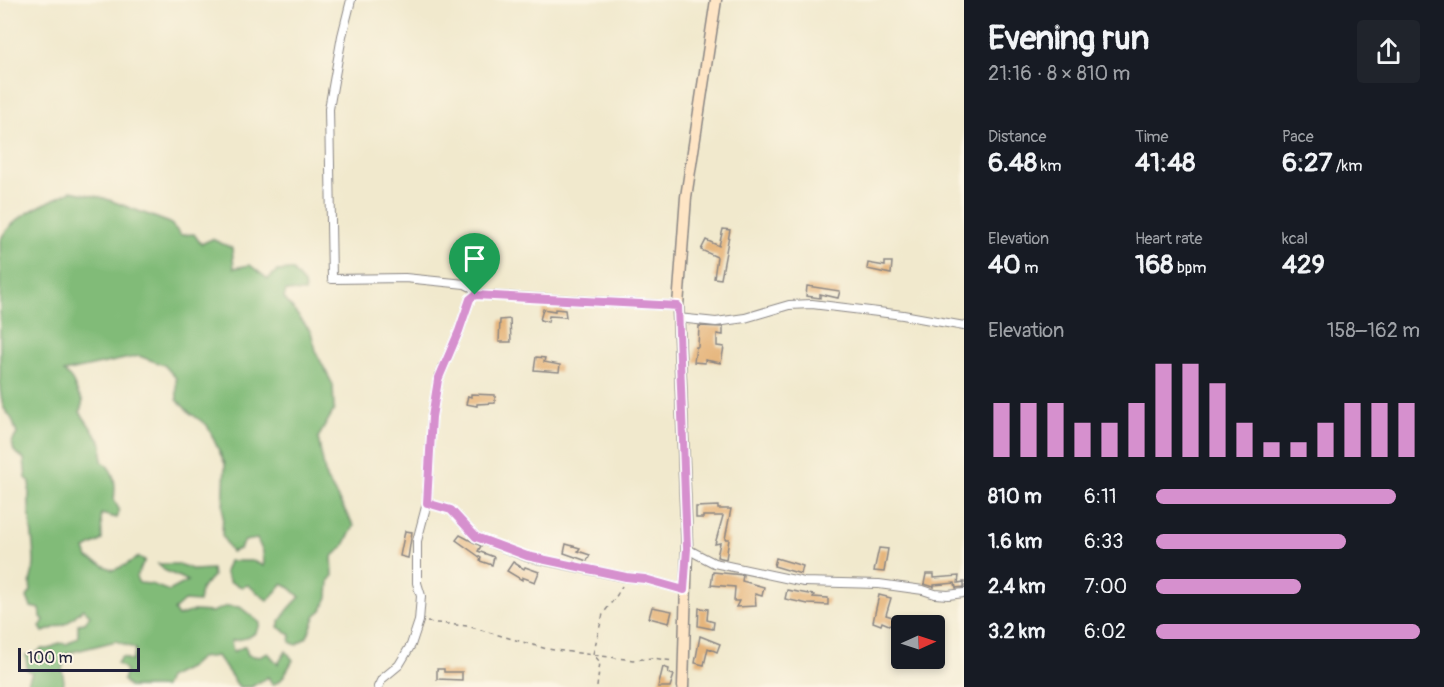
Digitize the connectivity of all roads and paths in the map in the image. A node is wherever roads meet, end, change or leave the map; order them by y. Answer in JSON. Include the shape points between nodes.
{"nodes":[{"id":1,"x":351,"y":0,"type":"edge"},
{"id":2,"x":716,"y":0,"type":"edge"},
{"id":3,"x":475,"y":295,"type":"junction"},
{"id":4,"x":678,"y":306,"type":"junction"},
{"id":5,"x":678,"y":318,"type":"junction"},
{"id":6,"x":964,"y":326,"type":"edge"},
{"id":7,"x":427,"y":503,"type":"junction"},
{"id":8,"x":687,"y":549,"type":"junction"},
{"id":9,"x":626,"y":577,"type":"junction"},
{"id":10,"x":684,"y":590,"type":"junction"},
{"id":11,"x":964,"y":593,"type":"edge"},
{"id":12,"x":419,"y":621,"type":"junction"},
{"id":13,"x":593,"y":654,"type":"junction"},
{"id":14,"x":683,"y":662,"type":"junction"},
{"id":15,"x":378,"y":687,"type":"edge"},
{"id":16,"x":597,"y":687,"type":"edge"},
{"id":17,"x":683,"y":687,"type":"edge"}],
"edges":[{"from":1,"to":3,"type":"street","via":[[329,109],[332,279],[405,278],[465,284],[473,288]]},
{"from":2,"to":4,"type":"main road","via":[[686,197]]},
{"from":3,"to":4,"type":"street"},
{"from":3,"to":7,"type":"street","via":[[438,380]]},
{"from":4,"to":5,"type":"main road"},
{"from":5,"to":6,"type":"street","via":[[716,322],[789,305],[812,304]]},
{"from":5,"to":8,"type":"main road"},
{"from":7,"to":9,"type":"street","via":[[451,510],[476,537],[498,546]]},
{"from":7,"to":12,"type":"street","via":[[417,541]]},
{"from":8,"to":10,"type":"main road"},
{"from":8,"to":11,"type":"street","via":[[714,563],[804,582],[879,584],[948,596]]},
{"from":9,"to":10,"type":"street"},
{"from":9,"to":13,"type":"path","via":[[603,614]]},
{"from":10,"to":14,"type":"main road"},
{"from":12,"to":13,"type":"path","via":[[467,626],[547,649]]},
{"from":12,"to":15,"type":"street","via":[[411,645]]},
{"from":13,"to":14,"type":"path"},
{"from":13,"to":16,"type":"path","via":[[600,662]]},
{"from":14,"to":17,"type":"main road"}]}
